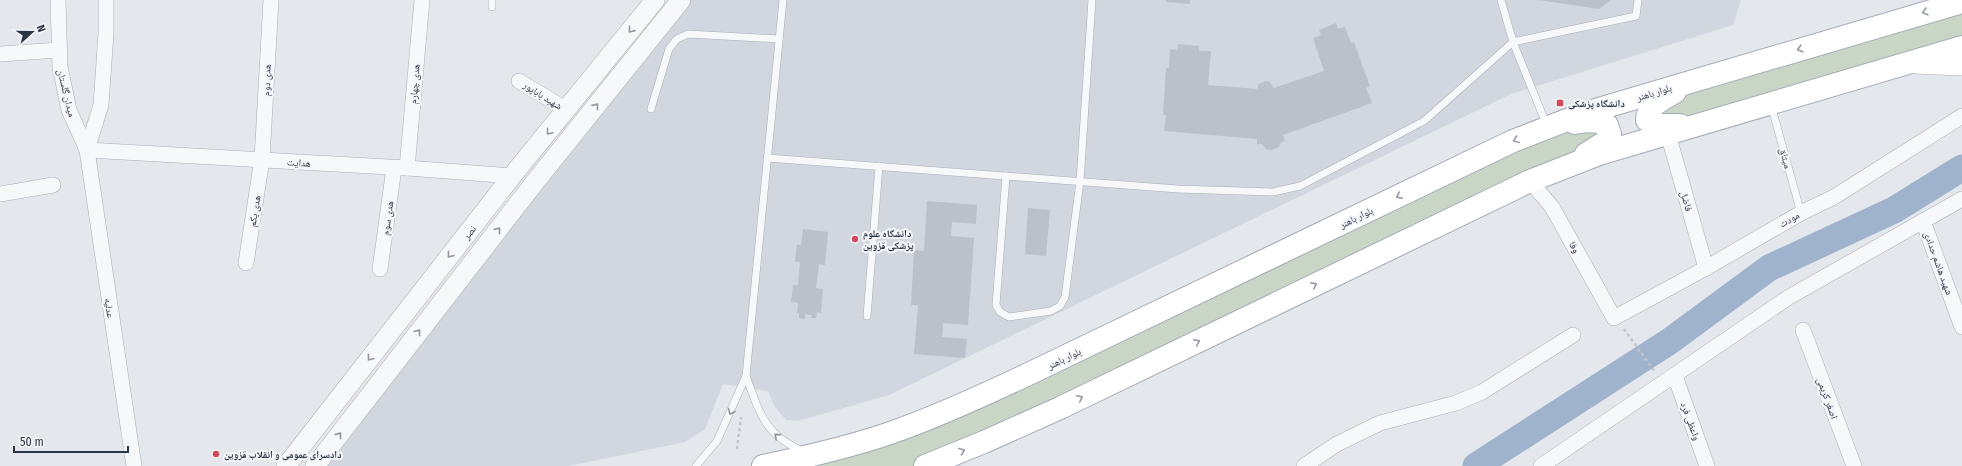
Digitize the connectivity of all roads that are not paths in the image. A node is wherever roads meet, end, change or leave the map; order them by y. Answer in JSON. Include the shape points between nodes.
{"nodes":[{"id":1,"x":58,"y":0,"type":"edge"},
{"id":2,"x":106,"y":0,"type":"edge"},
{"id":3,"x":271,"y":0,"type":"edge"},
{"id":4,"x":422,"y":0,"type":"edge"},
{"id":5,"x":655,"y":0,"type":"edge"},
{"id":6,"x":680,"y":0,"type":"edge"},
{"id":7,"x":783,"y":0,"type":"edge"},
{"id":8,"x":1092,"y":0,"type":"edge"},
{"id":9,"x":1501,"y":0,"type":"edge"},
{"id":10,"x":1638,"y":0,"type":"edge"},
{"id":11,"x":1962,"y":2,"type":"edge"},
{"id":12,"x":779,"y":39,"type":"junction"},
{"id":13,"x":1513,"y":42,"type":"junction"},
{"id":14,"x":1962,"y":47,"type":"edge"},
{"id":15,"x":59,"y":50,"type":"junction"},
{"id":16,"x":0,"y":54,"type":"edge"},
{"id":17,"x":1905,"y":63,"type":"junction"},
{"id":18,"x":1962,"y":65,"type":"edge"},
{"id":19,"x":1704,"y":77,"type":"junction"},
{"id":20,"x":519,"y":80,"type":"dead end"},
{"id":21,"x":1771,"y":103,"type":"junction"},
{"id":22,"x":651,"y":109,"type":"dead end"},
{"id":23,"x":567,"y":110,"type":"junction"},
{"id":24,"x":1962,"y":116,"type":"edge"},
{"id":25,"x":1716,"y":119,"type":"junction"},
{"id":26,"x":1544,"y":129,"type":"junction"},
{"id":27,"x":1668,"y":134,"type":"junction"},
{"id":28,"x":87,"y":150,"type":"junction"},
{"id":29,"x":767,"y":158,"type":"junction"},
{"id":30,"x":262,"y":159,"type":"junction"},
{"id":31,"x":879,"y":166,"type":"junction"},
{"id":32,"x":400,"y":168,"type":"junction"},
{"id":33,"x":1558,"y":170,"type":"junction"},
{"id":34,"x":512,"y":176,"type":"junction"},
{"id":35,"x":1006,"y":176,"type":"junction"},
{"id":36,"x":1080,"y":181,"type":"junction"},
{"id":37,"x":1530,"y":181,"type":"junction"},
{"id":38,"x":53,"y":185,"type":"dead end"},
{"id":39,"x":0,"y":194,"type":"edge"},
{"id":40,"x":1962,"y":199,"type":"edge"},
{"id":41,"x":1801,"y":212,"type":"junction"},
{"id":42,"x":1924,"y":221,"type":"junction"},
{"id":43,"x":246,"y":263,"type":"dead end"},
{"id":44,"x":1706,"y":268,"type":"junction"},
{"id":45,"x":380,"y":269,"type":"dead end"},
{"id":46,"x":868,"y":316,"type":"dead end"},
{"id":47,"x":1614,"y":318,"type":"joint"},
{"id":48,"x":1962,"y":327,"type":"edge"},
{"id":49,"x":1803,"y":330,"type":"dead end"},
{"id":50,"x":1573,"y":335,"type":"dead end"},
{"id":51,"x":746,"y":376,"type":"junction"},
{"id":52,"x":1675,"y":376,"type":"junction"},
{"id":53,"x":811,"y":455,"type":"junction"},
{"id":54,"x":134,"y":466,"type":"edge"},
{"id":55,"x":286,"y":466,"type":"edge"},
{"id":56,"x":315,"y":466,"type":"edge"},
{"id":57,"x":696,"y":466,"type":"edge"},
{"id":58,"x":763,"y":466,"type":"edge"},
{"id":59,"x":925,"y":466,"type":"edge"},
{"id":60,"x":1304,"y":466,"type":"edge"},
{"id":61,"x":1541,"y":466,"type":"edge"},
{"id":62,"x":1707,"y":466,"type":"edge"},
{"id":63,"x":1854,"y":466,"type":"edge"}],
"edges":[{"from":1,"to":15,"type":"street","name":"میدان گلستان"},
{"from":2,"to":28,"type":"street","via":[[102,105]]},
{"from":3,"to":30,"type":"street","name":"هدی دوم"},
{"from":4,"to":32,"type":"street","name":"هدی چهارم"},
{"from":5,"to":23,"type":"street","name":"نصر","one_way":true},
{"from":56,"to":6,"type":"street","one_way":true},
{"from":7,"to":12,"type":"lane"},
{"from":8,"to":36,"type":"lane"},
{"from":9,"to":13,"type":"lane"},
{"from":10,"to":13,"type":"lane","via":[[1636,16]]},
{"from":11,"to":19,"type":"main road","name":"بلوار باهنر","one_way":true},
{"from":12,"to":22,"type":"lane","via":[[688,34],[677,39],[669,49]]},
{"from":12,"to":29,"type":"lane"},
{"from":13,"to":26,"type":"lane"},
{"from":13,"to":36,"type":"lane","via":[[1424,121],[1300,186],[1274,192],[1178,189]]},
{"from":14,"to":17,"type":"main road"},
{"from":15,"to":16,"type":"street"},
{"from":15,"to":28,"type":"street","name":"میدان گلستان","via":[[69,110]]},
{"from":17,"to":18,"type":"main road"},
{"from":17,"to":21,"type":"main road"},
{"from":19,"to":25,"type":"main road","via":[[1653,106],[1647,113],[1647,120],[1669,126]]},
{"from":19,"to":26,"type":"main road","name":"بلوار باهنر","via":[[1585,113]]},
{"from":20,"to":23,"type":"street","name":"شهید باباپور"},
{"from":21,"to":25,"type":"main road"},
{"from":21,"to":41,"type":"lane","name":"میثاق"},
{"from":23,"to":34,"type":"street","name":"نصر","one_way":true},
{"from":24,"to":41,"type":"street","name":"مودت","via":[[1834,197]]},
{"from":25,"to":27,"type":"main road"},
{"from":26,"to":33,"type":"main road","via":[[1591,121],[1607,125],[1610,134],[1605,142]]},
{"from":26,"to":53,"type":"main road","name":"بلوار باهنر","one_way":true,"via":[[967,402],[892,433]]},
{"from":27,"to":33,"type":"main road","via":[[1599,154]]},
{"from":27,"to":44,"type":"street","name":"فاضل"},
{"from":28,"to":30,"type":"street","name":"هدایت"},
{"from":28,"to":54,"type":"street","name":"عدلیه"},
{"from":29,"to":31,"type":"lane"},
{"from":29,"to":51,"type":"lane"},
{"from":30,"to":32,"type":"street","name":"هدایت"},
{"from":30,"to":43,"type":"street","name":"هدی یکم"},
{"from":31,"to":35,"type":"lane"},
{"from":31,"to":46,"type":"lane"},
{"from":32,"to":34,"type":"street","name":"هدایت"},
{"from":32,"to":45,"type":"street","name":"هدی سوم"},
{"from":33,"to":37,"type":"main road"},
{"from":34,"to":55,"type":"street","name":"نصر","one_way":true},
{"from":35,"to":36,"type":"lane"},
{"from":35,"to":36,"type":"lane","via":[[995,297],[1000,312],[1009,317],[1051,311],[1060,306],[1065,297]]},
{"from":37,"to":47,"type":"street","name":"وفا","via":[[1552,207]]},
{"from":59,"to":37,"type":"main road","one_way":true,"via":[[1060,408]]},
{"from":38,"to":39,"type":"street"},
{"from":40,"to":42,"type":"street"},
{"from":41,"to":44,"type":"street","name":"مودت"},
{"from":42,"to":48,"type":"street","name":"شهید هاشم حدادی"},
{"from":42,"to":52,"type":"street","via":[[1789,297]]},
{"from":44,"to":47,"type":"street","name":"مودت"},
{"from":49,"to":63,"type":"street","name":"اصغر کریمی"},
{"from":50,"to":60,"type":"street","via":[[1482,392],[1456,403],[1380,423],[1337,444]]},
{"from":53,"to":51,"type":"lane","one_way":true,"via":[[784,442],[767,426]]},
{"from":51,"to":57,"type":"lane","one_way":true,"via":[[717,441]]},
{"from":52,"to":61,"type":"street"},
{"from":52,"to":62,"type":"street","name":"واعظی فرد"},
{"from":53,"to":58,"type":"main road","name":"بلوار باهنر"}]}
